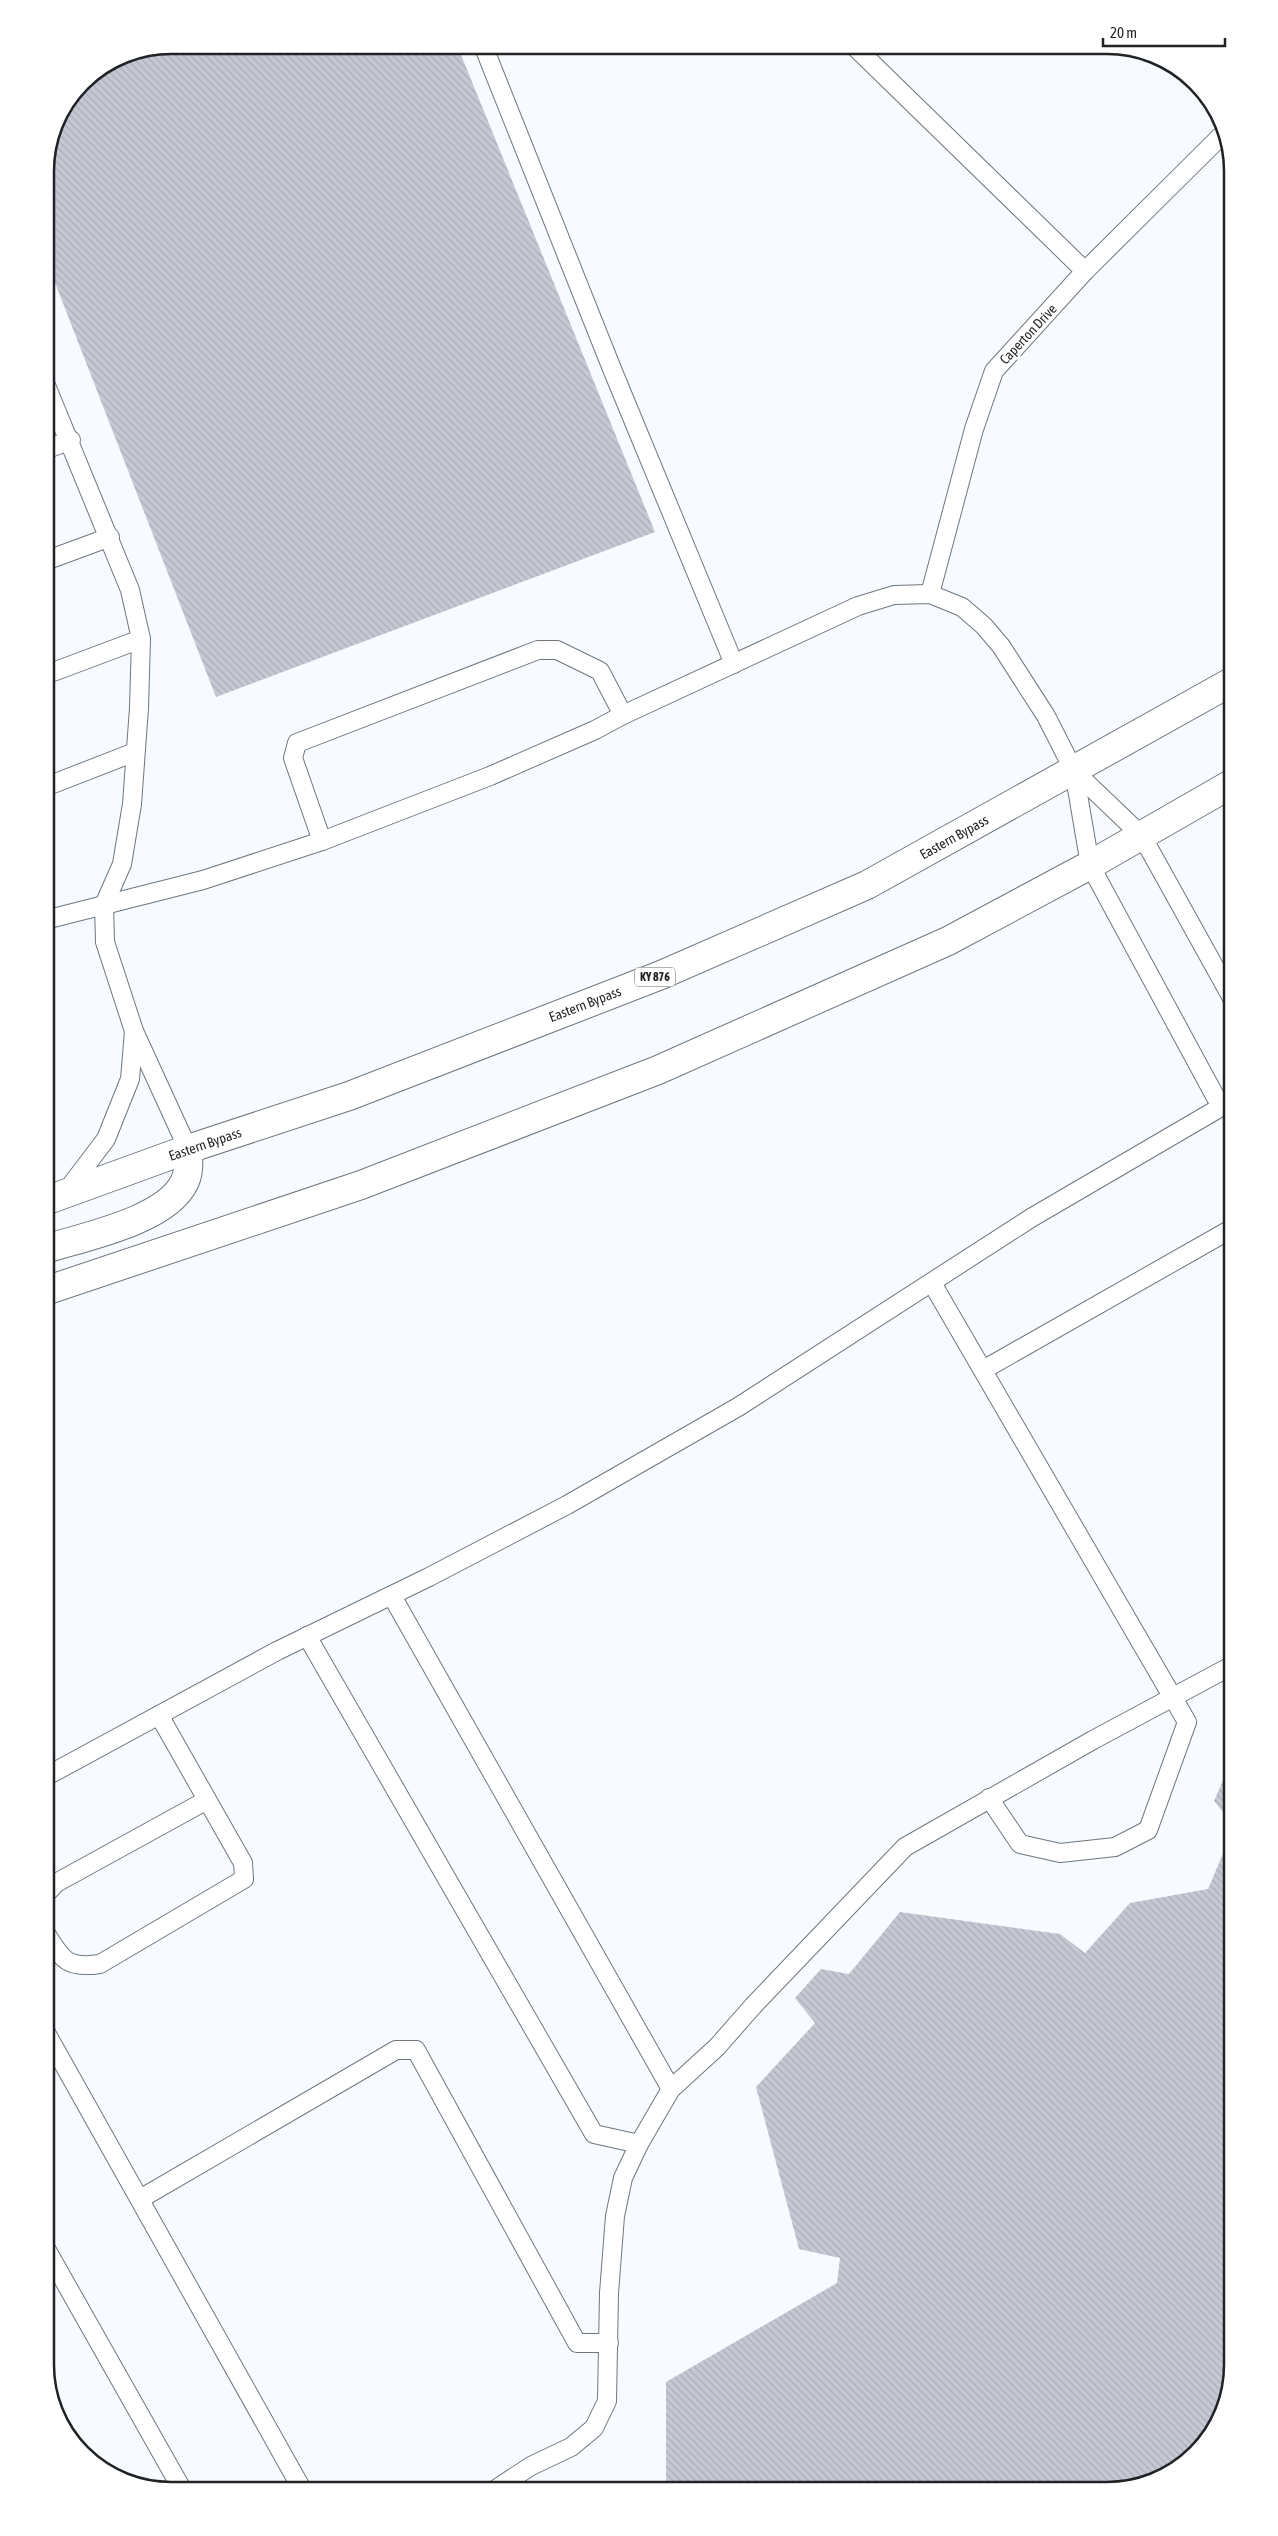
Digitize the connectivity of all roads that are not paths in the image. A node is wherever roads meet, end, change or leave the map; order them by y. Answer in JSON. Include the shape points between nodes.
{"nodes":[{"id":1,"x":487,"y":54,"type":"edge"},
{"id":2,"x":862,"y":54,"type":"edge"},
{"id":3,"x":1219,"y":138,"type":"edge"},
{"id":4,"x":1085,"y":271,"type":"junction"},
{"id":5,"x":54,"y":403,"type":"edge"},
{"id":6,"x":70,"y":440,"type":"junction"},
{"id":7,"x":54,"y":446,"type":"edge"},
{"id":8,"x":110,"y":537,"type":"junction"},
{"id":9,"x":54,"y":559,"type":"edge"},
{"id":10,"x":930,"y":594,"type":"junction"},
{"id":11,"x":141,"y":639,"type":"junction"},
{"id":12,"x":734,"y":664,"type":"junction"},
{"id":13,"x":54,"y":672,"type":"edge"},
{"id":14,"x":1224,"y":686,"type":"edge"},
{"id":15,"x":623,"y":715,"type":"junction"},
{"id":16,"x":135,"y":752,"type":"junction"},
{"id":17,"x":1074,"y":771,"type":"junction"},
{"id":18,"x":54,"y":784,"type":"edge"},
{"id":19,"x":1224,"y":788,"type":"edge"},
{"id":20,"x":1142,"y":836,"type":"junction"},
{"id":21,"x":322,"y":841,"type":"junction"},
{"id":22,"x":1090,"y":865,"type":"junction"},
{"id":23,"x":104,"y":905,"type":"junction"},
{"id":24,"x":54,"y":918,"type":"edge"},
{"id":25,"x":1224,"y":984,"type":"edge"},
{"id":26,"x":134,"y":1031,"type":"junction"},
{"id":27,"x":1224,"y":1099,"type":"edge"},
{"id":28,"x":1224,"y":1106,"type":"edge"},
{"id":29,"x":188,"y":1149,"type":"junction"},
{"id":30,"x":55,"y":1197,"type":"edge"},
{"id":31,"x":1224,"y":1233,"type":"edge"},
{"id":32,"x":54,"y":1246,"type":"edge"},
{"id":33,"x":932,"y":1283,"type":"junction"},
{"id":34,"x":54,"y":1287,"type":"edge"},
{"id":35,"x":983,"y":1370,"type":"junction"},
{"id":36,"x":392,"y":1596,"type":"junction"},
{"id":37,"x":307,"y":1636,"type":"junction"},
{"id":38,"x":1224,"y":1669,"type":"edge"},
{"id":39,"x":1174,"y":1698,"type":"junction"},
{"id":40,"x":159,"y":1715,"type":"junction"},
{"id":41,"x":54,"y":1772,"type":"edge"},
{"id":42,"x":989,"y":1798,"type":"junction"},
{"id":43,"x":207,"y":1800,"type":"junction"},
{"id":44,"x":54,"y":1885,"type":"edge"},
{"id":45,"x":54,"y":1946,"type":"edge"},
{"id":46,"x":54,"y":2047,"type":"edge"},
{"id":47,"x":671,"y":2090,"type":"junction"},
{"id":48,"x":639,"y":2144,"type":"junction"},
{"id":49,"x":140,"y":2199,"type":"junction"},
{"id":50,"x":54,"y":2263,"type":"edge"},
{"id":51,"x":609,"y":2343,"type":"junction"},
{"id":52,"x":178,"y":2482,"type":"edge"},
{"id":53,"x":299,"y":2482,"type":"edge"},
{"id":54,"x":507,"y":2482,"type":"edge"}],
"edges":[{"from":1,"to":12,"type":"lane"},
{"from":2,"to":4,"type":"lane"},
{"from":3,"to":4,"type":"lane","name":"Caperton Drive"},
{"from":4,"to":10,"type":"lane","name":"Caperton Drive","via":[[994,370],[974,429]]},
{"from":5,"to":6,"type":"lane"},
{"from":6,"to":7,"type":"lane"},
{"from":6,"to":8,"type":"lane"},
{"from":8,"to":9,"type":"lane"},
{"from":8,"to":11,"type":"lane","via":[[130,590]]},
{"from":10,"to":12,"type":"lane","via":[[894,595],[858,606]]},
{"from":10,"to":17,"type":"lane","via":[[962,607],[1001,646],[1046,716]]},
{"from":11,"to":13,"type":"lane"},
{"from":11,"to":16,"type":"lane","via":[[140,708]]},
{"from":12,"to":15,"type":"lane"},
{"from":14,"to":17,"type":"main road","name":"Eastern Bypass","number":"KY 876"},
{"from":15,"to":21,"type":"lane","via":[[490,776]]},
{"from":15,"to":21,"type":"lane","via":[[600,671],[557,650],[538,650],[297,743],[293,758]]},
{"from":16,"to":18,"type":"lane"},
{"from":16,"to":23,"type":"lane","via":[[132,804],[122,864]]},
{"from":17,"to":20,"type":"lane"},
{"from":17,"to":22,"type":"lane"},
{"from":17,"to":29,"type":"main road","name":"Eastern Bypass","number":"KY 876","via":[[867,884],[660,975],[349,1096]]},
{"from":19,"to":20,"type":"main road"},
{"from":20,"to":22,"type":"main road"},
{"from":20,"to":25,"type":"lane"},
{"from":21,"to":23,"type":"lane","via":[[212,877]]},
{"from":22,"to":27,"type":"lane"},
{"from":22,"to":34,"type":"main road","via":[[948,941],[658,1070],[361,1185]]},
{"from":23,"to":24,"type":"lane"},
{"from":23,"to":26,"type":"lane","via":[[105,942]]},
{"from":26,"to":29,"type":"lane"},
{"from":26,"to":30,"type":"lane","via":[[130,1079],[106,1139]]},
{"from":28,"to":33,"type":"lane","via":[[1031,1218]]},
{"from":29,"to":30,"type":"main road","name":"Eastern Bypass","number":"KY 876"},
{"from":29,"to":32,"type":"main road","via":[[189,1168],[184,1183],[149,1215]]},
{"from":31,"to":35,"type":"lane"},
{"from":33,"to":35,"type":"lane"},
{"from":33,"to":36,"type":"lane","via":[[738,1407],[567,1505]]},
{"from":35,"to":39,"type":"lane"},
{"from":36,"to":37,"type":"lane"},
{"from":36,"to":47,"type":"lane"},
{"from":37,"to":40,"type":"lane"},
{"from":37,"to":48,"type":"lane","via":[[594,2134]]},
{"from":38,"to":39,"type":"lane"},
{"from":39,"to":42,"type":"lane"},
{"from":39,"to":42,"type":"lane","via":[[1187,1722],[1148,1830],[1115,1847],[1060,1853],[1020,1844]]},
{"from":40,"to":41,"type":"lane"},
{"from":40,"to":43,"type":"lane"},
{"from":42,"to":47,"type":"lane","via":[[905,1847],[716,2047]]},
{"from":43,"to":44,"type":"lane"},
{"from":43,"to":45,"type":"lane","via":[[243,1863],[244,1879],[100,1964],[81,1967],[61,1957]]},
{"from":46,"to":49,"type":"lane"},
{"from":47,"to":48,"type":"lane"},
{"from":48,"to":51,"type":"lane","via":[[623,2178],[615,2216]]},
{"from":49,"to":51,"type":"lane","via":[[396,2050],[416,2050],[578,2342]]},
{"from":49,"to":53,"type":"lane"},
{"from":50,"to":52,"type":"lane"},
{"from":51,"to":54,"type":"lane","via":[[607,2401],[594,2428],[571,2447]]}]}
